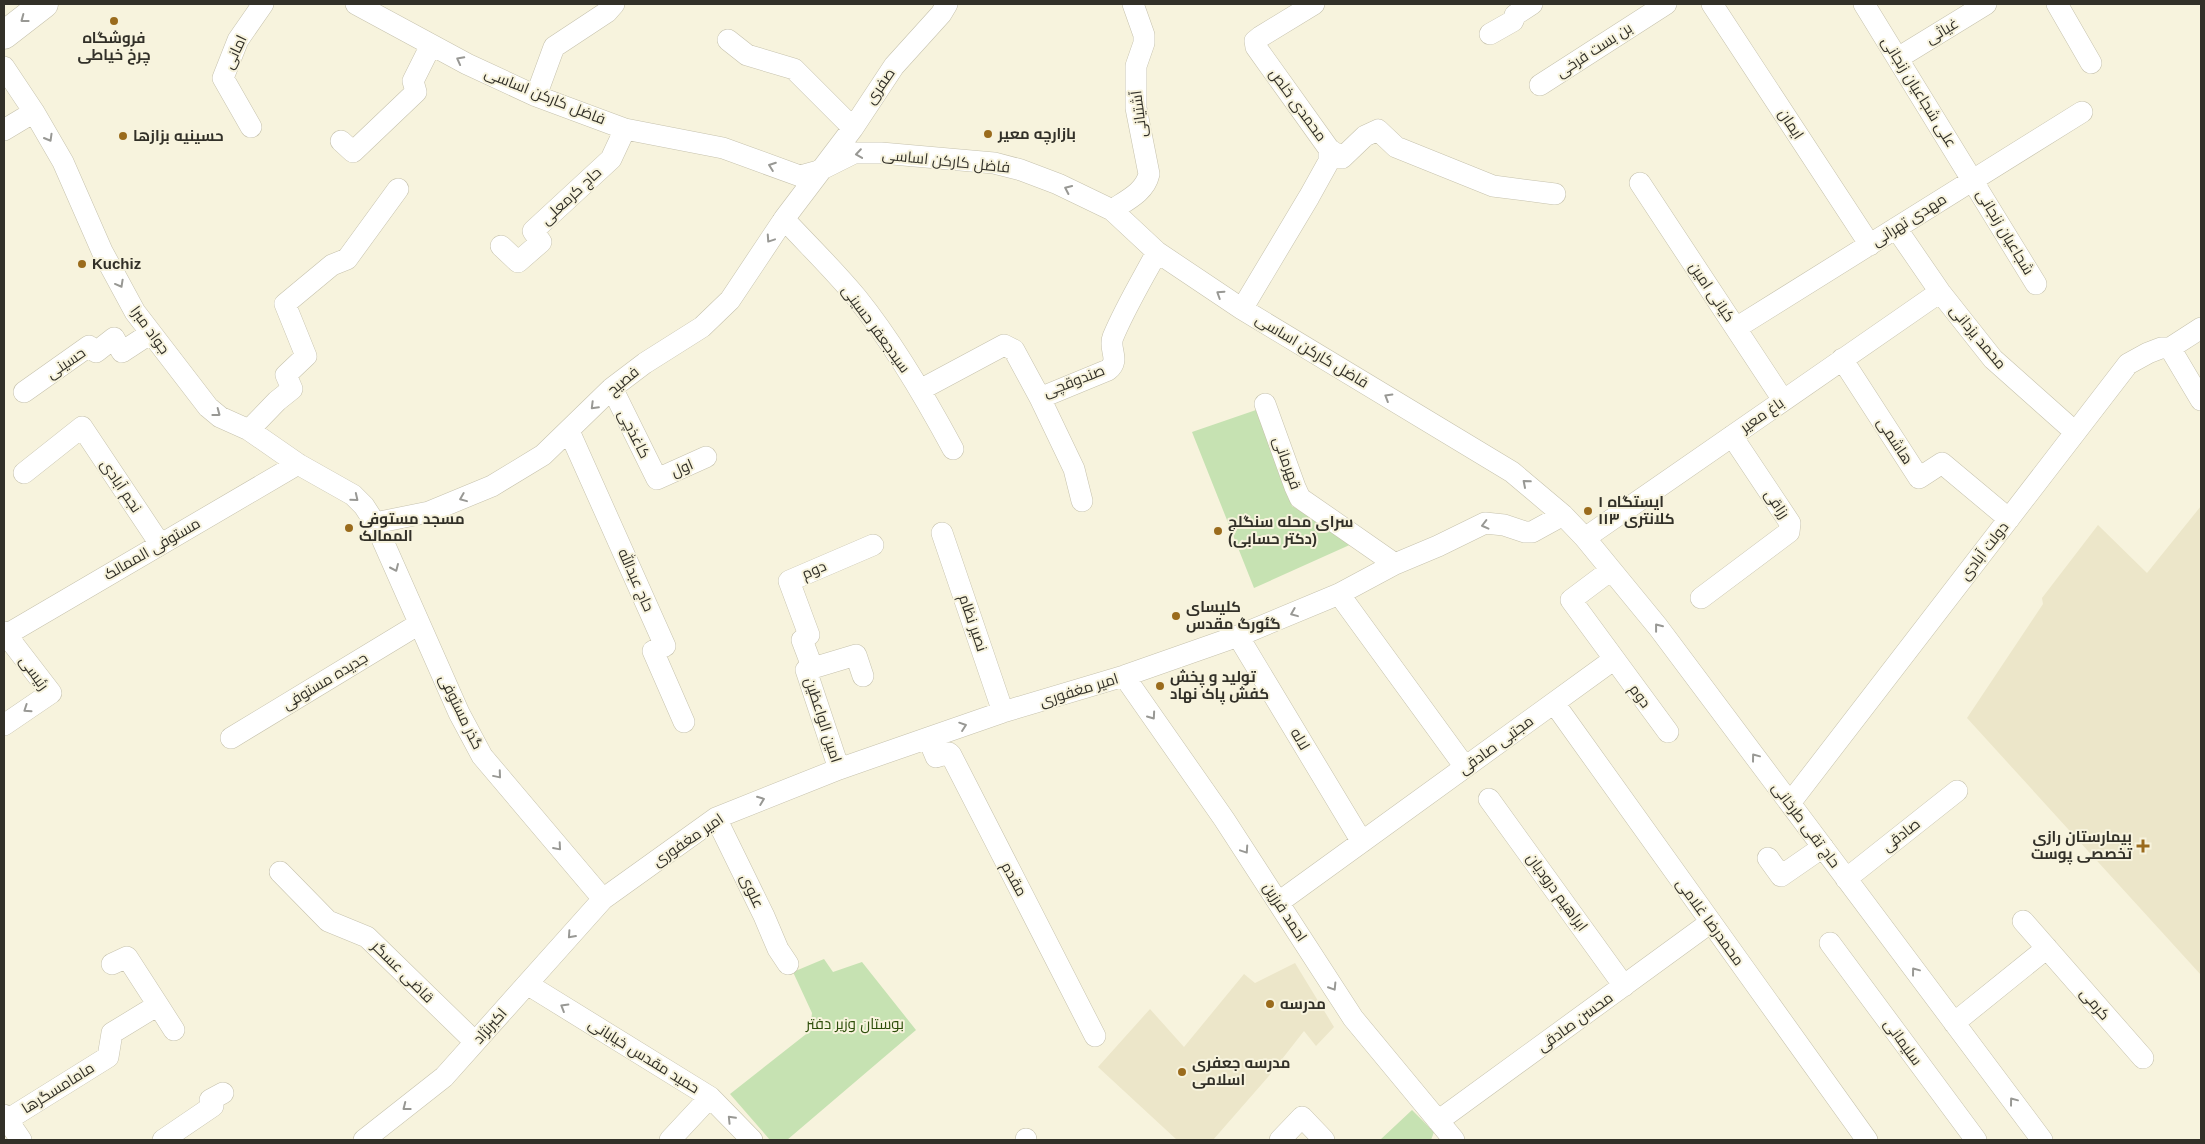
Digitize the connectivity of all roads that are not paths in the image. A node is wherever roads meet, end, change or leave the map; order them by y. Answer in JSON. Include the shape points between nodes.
{"nodes":[{"id":1,"x":44,"y":4,"type":"edge"},
{"id":2,"x":263,"y":4,"type":"edge"},
{"id":3,"x":356,"y":4,"type":"edge"},
{"id":4,"x":614,"y":4,"type":"edge"},
{"id":5,"x":947,"y":4,"type":"edge"},
{"id":6,"x":1134,"y":4,"type":"edge"},
{"id":7,"x":1314,"y":4,"type":"edge"},
{"id":8,"x":1532,"y":4,"type":"edge"},
{"id":9,"x":1666,"y":4,"type":"edge"},
{"id":10,"x":1712,"y":4,"type":"edge"},
{"id":11,"x":1864,"y":4,"type":"edge"},
{"id":12,"x":1986,"y":4,"type":"edge"},
{"id":13,"x":2057,"y":4,"type":"edge"},
{"id":14,"x":1644,"y":10,"type":"edge"},
{"id":15,"x":1285,"y":11,"type":"edge"},
{"id":16,"x":1490,"y":34,"type":"dead end"},
{"id":17,"x":4,"y":35,"type":"edge"},
{"id":18,"x":728,"y":40,"type":"dead end"},
{"id":19,"x":431,"y":45,"type":"junction"},
{"id":20,"x":1898,"y":58,"type":"junction"},
{"id":21,"x":2091,"y":63,"type":"dead end"},
{"id":22,"x":4,"y":67,"type":"edge"},
{"id":23,"x":1540,"y":85,"type":"dead end"},
{"id":24,"x":536,"y":96,"type":"junction"},
{"id":25,"x":34,"y":112,"type":"junction"},
{"id":26,"x":2082,"y":112,"type":"dead end"},
{"id":27,"x":251,"y":127,"type":"dead end"},
{"id":28,"x":625,"y":128,"type":"junction"},
{"id":29,"x":853,"y":128,"type":"junction"},
{"id":30,"x":4,"y":130,"type":"edge"},
{"id":31,"x":341,"y":141,"type":"dead end"},
{"id":32,"x":1329,"y":149,"type":"junction"},
{"id":33,"x":818,"y":171,"type":"junction"},
{"id":34,"x":1974,"y":180,"type":"junction"},
{"id":35,"x":1640,"y":183,"type":"dead end"},
{"id":36,"x":398,"y":189,"type":"dead end"},
{"id":37,"x":1554,"y":194,"type":"dead end"},
{"id":38,"x":1112,"y":210,"type":"junction"},
{"id":39,"x":784,"y":218,"type":"junction"},
{"id":40,"x":1896,"y":228,"type":"junction"},
{"id":41,"x":1870,"y":245,"type":"junction"},
{"id":42,"x":501,"y":246,"type":"dead end"},
{"id":43,"x":1157,"y":252,"type":"junction"},
{"id":44,"x":2036,"y":284,"type":"dead end"},
{"id":45,"x":1940,"y":292,"type":"junction"},
{"id":46,"x":1242,"y":309,"type":"junction"},
{"id":47,"x":1736,"y":328,"type":"junction"},
{"id":48,"x":2201,"y":328,"type":"edge"},
{"id":49,"x":151,"y":334,"type":"junction"},
{"id":50,"x":2170,"y":348,"type":"junction"},
{"id":51,"x":1842,"y":359,"type":"junction"},
{"id":52,"x":612,"y":388,"type":"junction"},
{"id":53,"x":920,"y":390,"type":"junction"},
{"id":54,"x":24,"y":392,"type":"dead end"},
{"id":55,"x":1040,"y":398,"type":"junction"},
{"id":56,"x":1783,"y":400,"type":"junction"},
{"id":57,"x":2201,"y":400,"type":"edge"},
{"id":58,"x":1265,"y":404,"type":"dead end"},
{"id":59,"x":249,"y":430,"type":"junction"},
{"id":60,"x":569,"y":431,"type":"junction"},
{"id":61,"x":2075,"y":432,"type":"junction"},
{"id":62,"x":1732,"y":436,"type":"junction"},
{"id":63,"x":953,"y":449,"type":"dead end"},
{"id":64,"x":706,"y":458,"type":"dead end"},
{"id":65,"x":298,"y":464,"type":"junction"},
{"id":66,"x":24,"y":474,"type":"dead end"},
{"id":67,"x":657,"y":479,"type":"joint"},
{"id":68,"x":1082,"y":501,"type":"dead end"},
{"id":69,"x":1563,"y":515,"type":"junction"},
{"id":70,"x":2009,"y":519,"type":"junction"},
{"id":71,"x":375,"y":523,"type":"junction"},
{"id":72,"x":942,"y":533,"type":"dead end"},
{"id":73,"x":1584,"y":538,"type":"junction"},
{"id":74,"x":160,"y":544,"type":"junction"},
{"id":75,"x":873,"y":545,"type":"dead end"},
{"id":76,"x":1395,"y":564,"type":"junction"},
{"id":77,"x":1611,"y":570,"type":"junction"},
{"id":78,"x":1339,"y":594,"type":"junction"},
{"id":79,"x":1702,"y":598,"type":"dead end"},
{"id":80,"x":419,"y":624,"type":"junction"},
{"id":81,"x":5,"y":634,"type":"edge"},
{"id":82,"x":1238,"y":636,"type":"junction"},
{"id":83,"x":802,"y":640,"type":"joint"},
{"id":84,"x":1613,"y":660,"type":"junction"},
{"id":85,"x":810,"y":670,"type":"junction"},
{"id":86,"x":863,"y":676,"type":"dead end"},
{"id":87,"x":1124,"y":676,"type":"junction"},
{"id":88,"x":1554,"y":703,"type":"junction"},
{"id":89,"x":1003,"y":712,"type":"junction"},
{"id":90,"x":684,"y":722,"type":"dead end"},
{"id":91,"x":4,"y":725,"type":"edge"},
{"id":92,"x":1668,"y":732,"type":"dead end"},
{"id":93,"x":231,"y":738,"type":"dead end"},
{"id":94,"x":928,"y":738,"type":"junction"},
{"id":95,"x":1465,"y":767,"type":"junction"},
{"id":96,"x":839,"y":769,"type":"junction"},
{"id":97,"x":1956,"y":791,"type":"dead end"},
{"id":98,"x":1489,"y":800,"type":"dead end"},
{"id":99,"x":1790,"y":803,"type":"junction"},
{"id":100,"x":716,"y":818,"type":"junction"},
{"id":101,"x":1362,"y":842,"type":"junction"},
{"id":102,"x":1823,"y":847,"type":"junction"},
{"id":103,"x":1768,"y":858,"type":"dead end"},
{"id":104,"x":280,"y":872,"type":"dead end"},
{"id":105,"x":1846,"y":879,"type":"junction"},
{"id":106,"x":604,"y":899,"type":"junction"},
{"id":107,"x":1279,"y":902,"type":"junction"},
{"id":108,"x":2023,"y":921,"type":"dead end"},
{"id":109,"x":1711,"y":922,"type":"junction"},
{"id":110,"x":1830,"y":943,"type":"dead end"},
{"id":111,"x":2047,"y":948,"type":"junction"},
{"id":112,"x":112,"y":964,"type":"dead end"},
{"id":113,"x":788,"y":964,"type":"dead end"},
{"id":114,"x":527,"y":984,"type":"junction"},
{"id":115,"x":1624,"y":986,"type":"junction"},
{"id":116,"x":158,"y":1005,"type":"junction"},
{"id":117,"x":1954,"y":1023,"type":"junction"},
{"id":118,"x":174,"y":1030,"type":"dead end"},
{"id":119,"x":1094,"y":1036,"type":"dead end"},
{"id":120,"x":476,"y":1042,"type":"junction"},
{"id":121,"x":2143,"y":1058,"type":"dead end"},
{"id":122,"x":224,"y":1093,"type":"dead end"},
{"id":123,"x":710,"y":1097,"type":"junction"},
{"id":124,"x":5,"y":1118,"type":"edge"},
{"id":125,"x":1444,"y":1133,"type":"edge"},
{"id":126,"x":21,"y":1140,"type":"edge"},
{"id":127,"x":164,"y":1140,"type":"edge"},
{"id":128,"x":364,"y":1140,"type":"edge"},
{"id":129,"x":670,"y":1140,"type":"edge"},
{"id":130,"x":752,"y":1140,"type":"edge"},
{"id":131,"x":1280,"y":1140,"type":"edge"},
{"id":132,"x":1324,"y":1140,"type":"edge"},
{"id":133,"x":1867,"y":1140,"type":"edge"},
{"id":134,"x":1976,"y":1140,"type":"edge"},
{"id":135,"x":2042,"y":1140,"type":"edge"}],
"edges":[{"from":1,"to":17,"type":"main road","one_way":true},
{"from":2,"to":27,"type":"street","name":"امانی","via":[[238,40],[223,78]]},
{"from":3,"to":19,"type":"street","name":"فاضل کارکن اساسی"},
{"from":4,"to":24,"type":"street","via":[[554,48]]},
{"from":5,"to":29,"type":"street","name":"صفری","via":[[894,66]]},
{"from":6,"to":38,"type":"street","name":"آشتیانی","via":[[1144,36],[1136,66],[1136,108],[1149,174],[1140,191]]},
{"from":7,"to":15,"type":"street","name":"محمدی خلص"},
{"from":8,"to":16,"type":"street"},
{"from":9,"to":14,"type":"street","name":"بن بست فرخی"},
{"from":10,"to":41,"type":"street","name":"ایمان"},
{"from":11,"to":20,"type":"street","name":"علی شجاعیان زنجانی"},
{"from":12,"to":20,"type":"street","name":"غیاثی"},
{"from":13,"to":21,"type":"street"},
{"from":14,"to":23,"type":"street","name":"بن بست فرخی"},
{"from":15,"to":32,"type":"street","name":"محمدی خلص","via":[[1256,41],[1256,47]]},
{"from":18,"to":29,"type":"street","via":[[747,55],[794,69]]},
{"from":24,"to":19,"type":"street","name":"فاضل کارکن اساسی","one_way":true},
{"from":19,"to":31,"type":"street","via":[[413,81],[416,92],[353,152]]},
{"from":20,"to":34,"type":"street","name":"علی شجاعیان زنجانی"},
{"from":22,"to":25,"type":"street","name":"جواد مبرا"},
{"from":24,"to":28,"type":"street","name":"فاضل کارکن اساسی"},
{"from":25,"to":30,"type":"street"},
{"from":25,"to":49,"type":"street","name":"جواد مبرا","one_way":true,"via":[[62,162],[102,251],[135,312]]},
{"from":26,"to":34,"type":"street","name":"مهدی تهرانی"},
{"from":33,"to":28,"type":"street","name":"فاضل کارکن اساسی","one_way":true,"via":[[800,176],[723,148]]},
{"from":28,"to":42,"type":"street","name":"حاج کرمعلی","via":[[611,159],[533,231],[540,242],[518,262]]},
{"from":29,"to":33,"type":"street","name":"صفری"},
{"from":32,"to":37,"type":"street","via":[[1342,158],[1366,136],[1378,130],[1396,147],[1493,186]]},
{"from":32,"to":46,"type":"street","name":"محمدی خلص","via":[[1329,161]]},
{"from":38,"to":33,"type":"street","name":"فاضل کارکن اساسی","one_way":true,"via":[[1039,177],[994,163],[854,153]]},
{"from":33,"to":39,"type":"street","name":"فصیح"},
{"from":34,"to":40,"type":"street","name":"مهدی تهرانی"},
{"from":34,"to":44,"type":"street","name":"شجاعیان زنجانی"},
{"from":35,"to":47,"type":"street","name":"کیانی امین"},
{"from":36,"to":59,"type":"street","via":[[347,259],[332,265],[285,304],[306,356],[286,375],[292,389]]},
{"from":38,"to":43,"type":"street","name":"فاضل کارکن اساسی"},
{"from":39,"to":52,"type":"street","name":"فصیح","one_way":true,"via":[[730,300],[702,327]]},
{"from":39,"to":53,"type":"street","name":"سیدجعفر حسینی","via":[[856,297]]},
{"from":40,"to":41,"type":"street","name":"مهدی تهرانی"},
{"from":40,"to":45,"type":"street","name":"محمد یزدانی"},
{"from":41,"to":47,"type":"street","name":"مهدی تهرانی"},
{"from":46,"to":43,"type":"street","name":"فاضل کارکن اساسی","one_way":true},
{"from":43,"to":55,"type":"street","name":"صندوقچی","via":[[1112,340],[1113,365]]},
{"from":45,"to":51,"type":"street","name":"باغ معیر"},
{"from":45,"to":61,"type":"street","name":"محمد یزدانی","via":[[1993,359]]},
{"from":69,"to":46,"type":"street","name":"فاضل کارکن اساسی","one_way":true,"via":[[1499,463]]},
{"from":47,"to":56,"type":"street","name":"کیانی امین"},
{"from":48,"to":50,"type":"street","name":"دولت آبادی"},
{"from":49,"to":54,"type":"street","name":"حسینی","via":[[122,352],[114,338],[96,352],[89,346]]},
{"from":49,"to":59,"type":"street","name":"جواد مبرا","one_way":true,"via":[[208,407],[220,417]]},
{"from":50,"to":57,"type":"street"},
{"from":50,"to":61,"type":"street","name":"دولت آبادی","via":[[2161,348],[2128,364]]},
{"from":51,"to":56,"type":"street","name":"باغ معیر"},
{"from":51,"to":70,"type":"street","name":"هاشمی","via":[[1920,478],[1942,463]]},
{"from":52,"to":60,"type":"street","name":"فصیح","one_way":true},
{"from":52,"to":67,"type":"street","name":"کاغذچی"},
{"from":53,"to":55,"type":"street","name":"صندوقچی","via":[[1004,345],[1014,350]]},
{"from":53,"to":63,"type":"street","name":"سیدجعفر حسینی"},
{"from":55,"to":68,"type":"street","via":[[1074,469]]},
{"from":56,"to":62,"type":"street","name":"باغ معیر"},
{"from":58,"to":76,"type":"street","name":"قهرمانی","via":[[1300,498]]},
{"from":59,"to":65,"type":"street","name":"جواد مبرا"},
{"from":60,"to":71,"type":"street","name":"فصیح","one_way":true,"via":[[543,455],[492,486],[429,512]]},
{"from":60,"to":90,"type":"street","name":"حاج عبدالله","via":[[665,646],[652,651]]},
{"from":61,"to":70,"type":"street","name":"دولت آبادی"},
{"from":62,"to":73,"type":"street","name":"باغ معیر"},
{"from":62,"to":79,"type":"street","name":"رزاقی","via":[[1791,528]]},
{"from":64,"to":67,"type":"street","name":"اول"},
{"from":65,"to":71,"type":"street","name":"جواد مبرا","one_way":true,"via":[[353,495]]},
{"from":65,"to":74,"type":"street","name":"مستوفی الممالک"},
{"from":66,"to":74,"type":"street","name":"نجم آبادی","via":[[82,427]]},
{"from":69,"to":73,"type":"street","name":"حاج تقی طرخانی"},
{"from":69,"to":76,"type":"street","name":"امیر مغفوری","one_way":true,"via":[[1532,532],[1485,523]]},
{"from":70,"to":99,"type":"street","name":"دولت آبادی"},
{"from":71,"to":80,"type":"street","name":"گذر مستوفی","one_way":true},
{"from":72,"to":89,"type":"street","name":"نصیر نظام"},
{"from":73,"to":77,"type":"street","name":"حاج تقی طرخانی"},
{"from":74,"to":81,"type":"street","name":"مستوفی الممالک"},
{"from":75,"to":83,"type":"street","name":"دوم","via":[[790,581],[809,635]]},
{"from":76,"to":78,"type":"street","name":"امیر مغفوری"},
{"from":77,"to":84,"type":"street","via":[[1571,600]]},
{"from":99,"to":77,"type":"street","name":"حاج تقی طرخانی","one_way":true,"via":[[1658,627]]},
{"from":78,"to":82,"type":"street","name":"امیر مغفوری","one_way":true},
{"from":78,"to":95,"type":"street"},
{"from":80,"to":93,"type":"street","name":"جدیده مستوفی"},
{"from":80,"to":106,"type":"street","name":"گذر مستوفی","one_way":true,"via":[[482,756]]},
{"from":81,"to":91,"type":"street","name":"رئیسی","one_way":true,"via":[[51,693]]},
{"from":82,"to":87,"type":"street","name":"امیر مغفوری"},
{"from":82,"to":101,"type":"street","name":"لاله"},
{"from":83,"to":85,"type":"street","name":"امین الواعظین"},
{"from":84,"to":88,"type":"street","name":"مجتبی صادقی"},
{"from":84,"to":92,"type":"street","name":"دوم"},
{"from":85,"to":86,"type":"street","via":[[856,655]]},
{"from":85,"to":96,"type":"street","name":"امین الواعظین"},
{"from":87,"to":89,"type":"street","name":"امیر مغفوری"},
{"from":87,"to":107,"type":"street","name":"احمد فرزین","one_way":true},
{"from":88,"to":95,"type":"street","name":"مجتبی صادقی"},
{"from":88,"to":109,"type":"street","name":"محمدرضا غلامی"},
{"from":94,"to":89,"type":"street","name":"امیر مغفوری","one_way":true},
{"from":94,"to":96,"type":"street","name":"امیر مغفوری"},
{"from":94,"to":119,"type":"street","name":"مقدم","via":[[936,757],[952,755]]},
{"from":95,"to":101,"type":"street","name":"مجتبی صادقی"},
{"from":100,"to":96,"type":"street","name":"امیر مغفوری","one_way":true},
{"from":97,"to":105,"type":"street","name":"صادقی"},
{"from":98,"to":115,"type":"street","name":"ابراهیم درودیان"},
{"from":99,"to":102,"type":"street","name":"حاج تقی طرخانی"},
{"from":100,"to":106,"type":"street","name":"امیر مغفوری"},
{"from":100,"to":113,"type":"street","name":"علوی","via":[[778,950]]},
{"from":101,"to":107,"type":"street","name":"مجتبی صادقی"},
{"from":102,"to":103,"type":"street","via":[[1781,876]]},
{"from":102,"to":105,"type":"street","name":"حاج تقی طرخانی"},
{"from":104,"to":120,"type":"street","name":"قاضی عسگر","via":[[328,921],[367,937]]},
{"from":117,"to":105,"type":"street","name":"حاج تقی طرخانی","one_way":true},
{"from":106,"to":114,"type":"street","name":"اکبرنژاد","one_way":true},
{"from":107,"to":125,"type":"street","name":"احمد فرزین","one_way":true,"via":[[1353,1018]]},
{"from":108,"to":111,"type":"street","name":"کرمی"},
{"from":109,"to":115,"type":"street","name":"محسن صادقی"},
{"from":109,"to":133,"type":"street","name":"محمدرضا غلامی"},
{"from":110,"to":134,"type":"street","name":"سلیمانی"},
{"from":111,"to":117,"type":"street"},
{"from":111,"to":121,"type":"street","name":"کرمی"},
{"from":112,"to":116,"type":"street","via":[[127,956]]},
{"from":114,"to":120,"type":"street","name":"اکبرنژاد"},
{"from":123,"to":114,"type":"street","name":"حمید مقدس خیابانی","one_way":true},
{"from":115,"to":125,"type":"street","name":"محسن صادقی"},
{"from":116,"to":118,"type":"street"},
{"from":116,"to":124,"type":"street","name":"مامامسگرها","via":[[112,1033],[108,1057]]},
{"from":135,"to":117,"type":"street","name":"حاج تقی طرخانی","one_way":true},
{"from":120,"to":128,"type":"street","name":"اکبرنژاد","one_way":true,"via":[[444,1077]]},
{"from":122,"to":127,"type":"street","via":[[210,1100],[213,1106]]},
{"from":123,"to":129,"type":"street"},
{"from":130,"to":123,"type":"street","name":"حمید مقدس خیابانی","one_way":true},
{"from":124,"to":126,"type":"street"},
{"from":131,"to":132,"type":"street","via":[[1302,1117]]}]}
